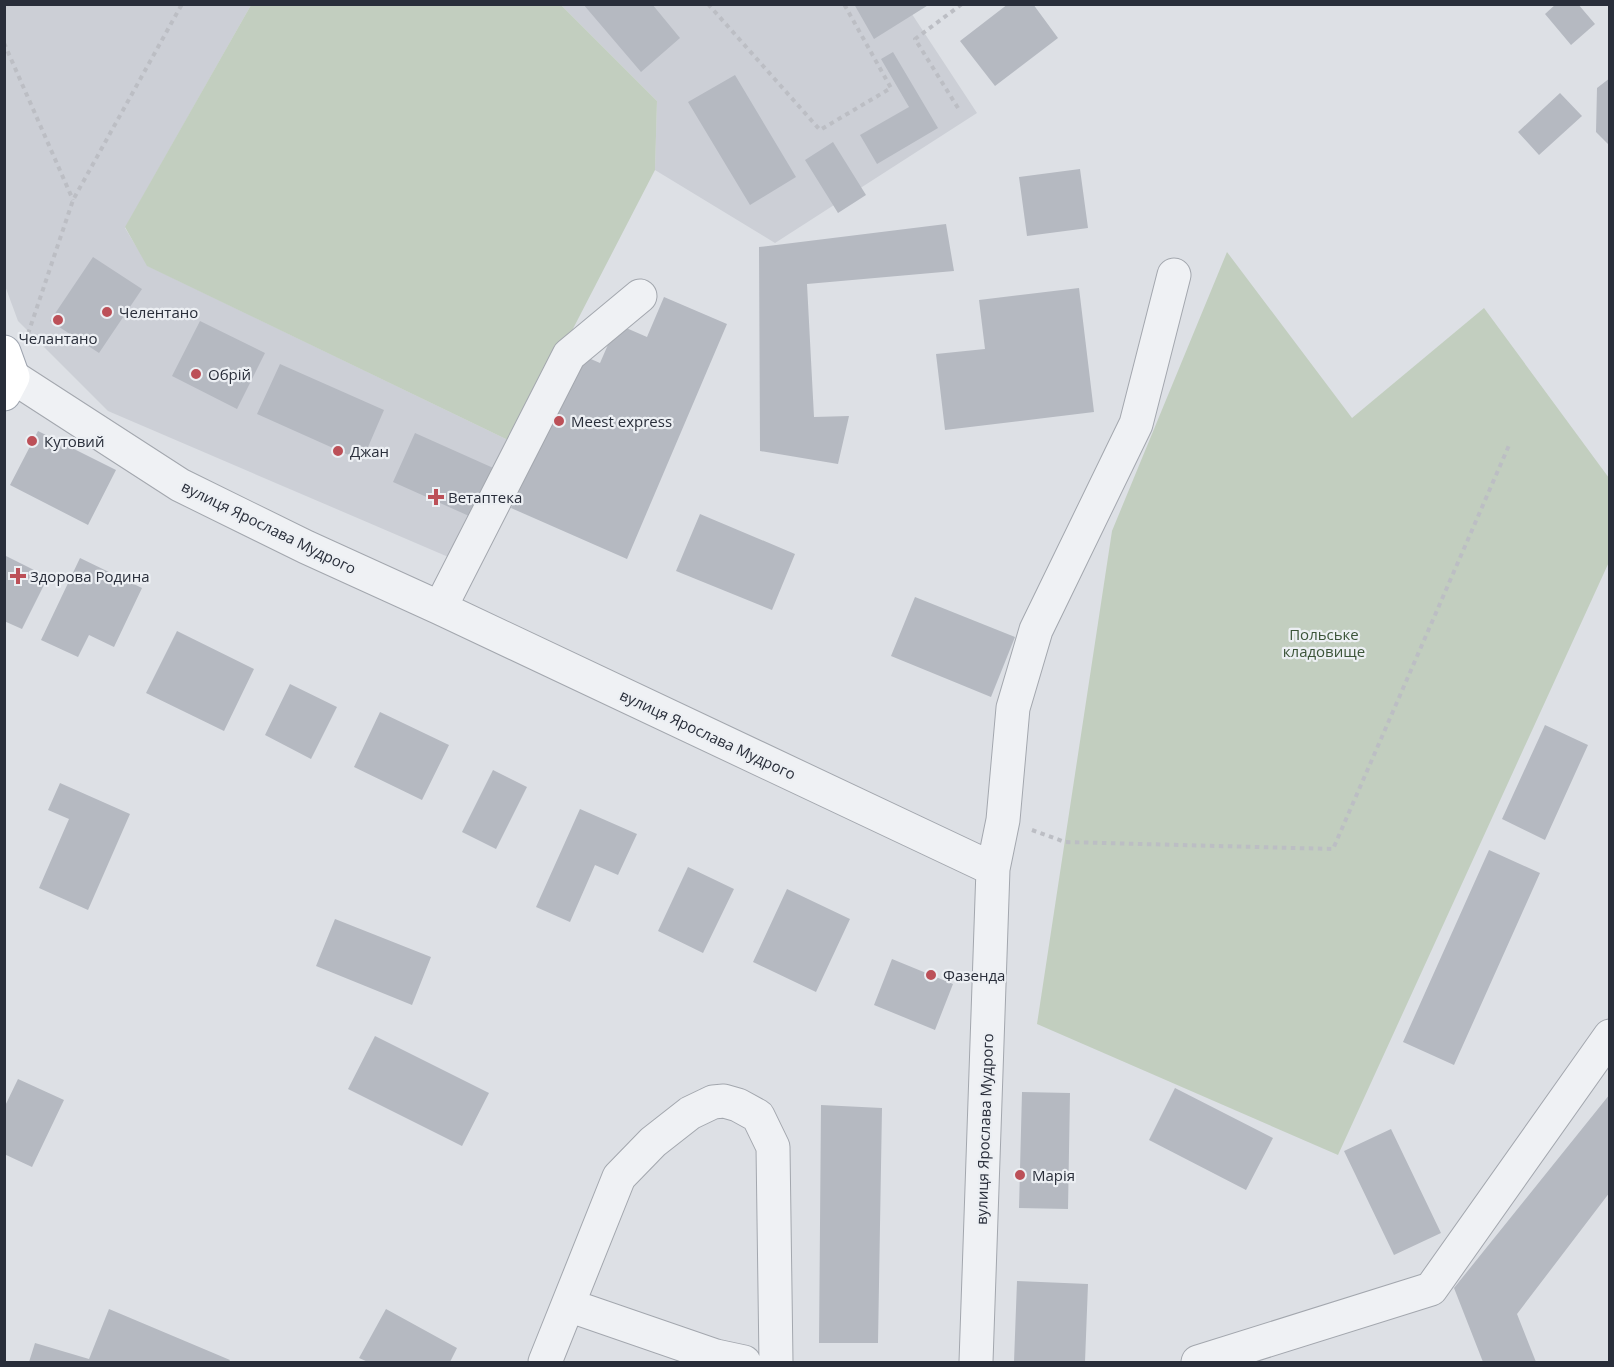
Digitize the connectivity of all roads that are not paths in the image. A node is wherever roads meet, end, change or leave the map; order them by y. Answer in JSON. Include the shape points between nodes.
{"nodes":[{"id":1,"x":1174,"y":275,"type":"dead end"},
{"id":2,"x":640,"y":296,"type":"dead end"},
{"id":3,"x":7,"y":374,"type":"edge"},
{"id":4,"x":440,"y":608,"type":"junction"},
{"id":5,"x":993,"y":868,"type":"junction"},
{"id":6,"x":1610,"y":1036,"type":"edge"},
{"id":7,"x":568,"y":1305,"type":"junction"},
{"id":8,"x":545,"y":1362,"type":"edge"},
{"id":9,"x":744,"y":1362,"type":"edge"},
{"id":10,"x":776,"y":1362,"type":"edge"},
{"id":11,"x":976,"y":1362,"type":"edge"},
{"id":12,"x":1198,"y":1362,"type":"edge"}],
"edges":[{"from":1,"to":5,"type":"street","via":[[1136,424],[1036,630],[1013,708],[1003,820]]},
{"from":2,"to":4,"type":"street","via":[[569,355]]},
{"from":3,"to":4,"type":"street","name":"вулиця Ярослава Мудрого","via":[[180,485]]},
{"from":4,"to":5,"type":"street","name":"вулиця Ярослава Мудрого"},
{"from":5,"to":11,"type":"street","name":"вулиця Ярослава Мудрого"},
{"from":6,"to":12,"type":"street","via":[[1431,1289]]},
{"from":7,"to":8,"type":"street"},
{"from":7,"to":9,"type":"street"},
{"from":7,"to":10,"type":"street","via":[[619,1177],[653,1142],[690,1113],[724,1101],[758,1116],[773,1147]]}]}
